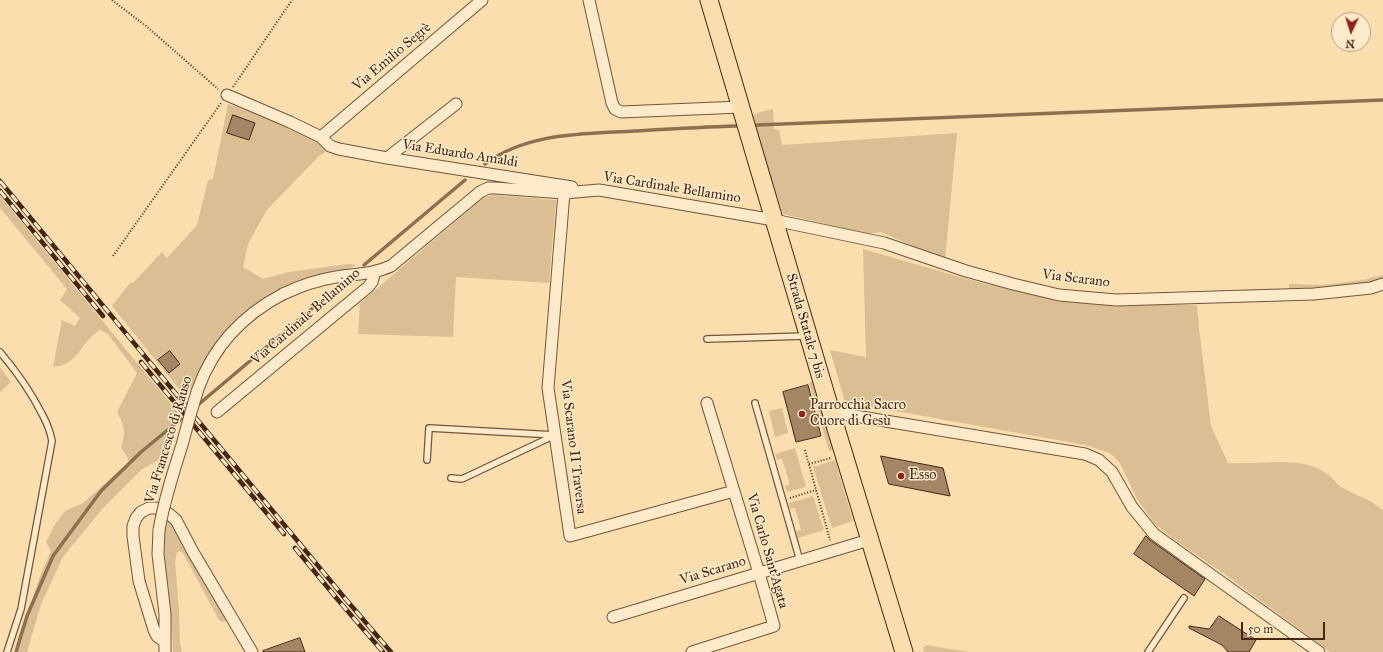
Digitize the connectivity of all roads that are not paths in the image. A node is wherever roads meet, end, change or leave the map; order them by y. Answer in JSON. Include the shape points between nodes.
{"nodes":[{"id":1,"x":482,"y":0,"type":"edge"},
{"id":2,"x":589,"y":0,"type":"edge"},
{"id":3,"x":709,"y":0,"type":"edge"},
{"id":4,"x":227,"y":95,"type":"road end"},
{"id":5,"x":456,"y":104,"type":"dead end"},
{"id":6,"x":741,"y":107,"type":"junction"},
{"id":7,"x":321,"y":137,"type":"junction"},
{"id":8,"x":387,"y":158,"type":"junction"},
{"id":9,"x":599,"y":190,"type":"junction"},
{"id":10,"x":564,"y":193,"type":"junction"},
{"id":11,"x":774,"y":220,"type":"junction"},
{"id":12,"x":375,"y":272,"type":"junction"},
{"id":13,"x":1383,"y":284,"type":"edge"},
{"id":14,"x":808,"y":336,"type":"junction"},
{"id":15,"x":707,"y":339,"type":"dead end"},
{"id":16,"x":0,"y":352,"type":"edge"},
{"id":17,"x":707,"y":403,"type":"dead end"},
{"id":18,"x":755,"y":403,"type":"dead end"},
{"id":19,"x":217,"y":412,"type":"dead end"},
{"id":20,"x":831,"y":412,"type":"junction"},
{"id":21,"x":555,"y":435,"type":"junction"},
{"id":22,"x":427,"y":460,"type":"dead end"},
{"id":23,"x":451,"y":478,"type":"dead end"},
{"id":24,"x":734,"y":491,"type":"junction"},
{"id":25,"x":869,"y":540,"type":"junction"},
{"id":26,"x":800,"y":561,"type":"junction"},
{"id":27,"x":759,"y":573,"type":"junction"},
{"id":28,"x":1184,"y":598,"type":"dead end"},
{"id":29,"x":612,"y":617,"type":"dead end"},
{"id":30,"x":165,"y":647,"type":"edge"},
{"id":31,"x":7,"y":652,"type":"edge"},
{"id":32,"x":252,"y":652,"type":"edge"},
{"id":33,"x":692,"y":652,"type":"edge"},
{"id":34,"x":904,"y":652,"type":"edge"},
{"id":35,"x":1148,"y":652,"type":"edge"},
{"id":36,"x":1319,"y":652,"type":"edge"}],
"edges":[{"from":1,"to":7,"type":"street","name":"Via Emilio Segrè"},
{"from":2,"to":6,"type":"street","via":[[615,109],[621,112]]},
{"from":3,"to":6,"type":"main road","name":"Strada Statale 7 bis"},
{"from":4,"to":7,"type":"street","name":"Via Eduardo Amaldi"},
{"from":5,"to":8,"type":"street"},
{"from":6,"to":11,"type":"main road","name":"Strada Statale 7 bis"},
{"from":7,"to":8,"type":"street","name":"Via Eduardo Amaldi","via":[[330,146],[338,149]]},
{"from":8,"to":9,"type":"street","name":"Via Eduardo Amaldi"},
{"from":9,"to":10,"type":"street","name":"Via Cardinale Bellamino"},
{"from":9,"to":11,"type":"street","name":"Via Cardinale Bellamino"},
{"from":10,"to":12,"type":"street","name":"Via Cardinale Bellamino","via":[[488,188],[391,266]]},
{"from":10,"to":21,"type":"street","name":"Via Scarano II Traversa","via":[[548,388]]},
{"from":11,"to":13,"type":"street","name":"Via Scarano","via":[[884,244],[966,271],[1059,295],[1116,300],[1314,294],[1371,288]]},
{"from":11,"to":14,"type":"main road","name":"Strada Statale 7 bis"},
{"from":12,"to":19,"type":"street","name":"Via Cardinale Bellamino","via":[[368,287]]},
{"from":12,"to":30,"type":"street","name":"Via Francesco di Rauso","bridge":true,"via":[[316,282],[267,302],[241,322],[224,341],[208,366],[198,390],[159,530],[158,554],[165,614]]},
{"from":14,"to":15,"type":"lane"},
{"from":14,"to":20,"type":"main road","name":"Strada Statale 7 bis"},
{"from":16,"to":31,"type":"lane","via":[[34,398],[52,440],[21,609]]},
{"from":17,"to":24,"type":"street","name":"Via Carlo Sant'Agata"},
{"from":18,"to":26,"type":"lane"},
{"from":20,"to":25,"type":"main road","name":"Strada Statale 7 bis"},
{"from":20,"to":36,"type":"street","via":[[1085,454],[1100,460],[1112,472],[1132,507],[1154,534]]},
{"from":21,"to":22,"type":"lane","via":[[429,428]]},
{"from":21,"to":23,"type":"lane","via":[[462,479]]},
{"from":21,"to":24,"type":"street","name":"Via Scarano II Traversa","via":[[570,536]]},
{"from":24,"to":27,"type":"street","name":"Via Carlo Sant'Agata"},
{"from":25,"to":26,"type":"street","name":"Via Scarano"},
{"from":25,"to":34,"type":"main road","name":"Strada Statale 7 bis"},
{"from":26,"to":27,"type":"street","name":"Via Scarano"},
{"from":27,"to":29,"type":"street","name":"Via Scarano"},
{"from":27,"to":33,"type":"street","name":"Via Carlo Sant'Agata","via":[[774,626]]},
{"from":28,"to":35,"type":"lane"},
{"from":30,"to":32,"type":"street","via":[[154,630],[136,564],[133,526],[141,512],[149,508],[156,508],[176,520]]}]}
